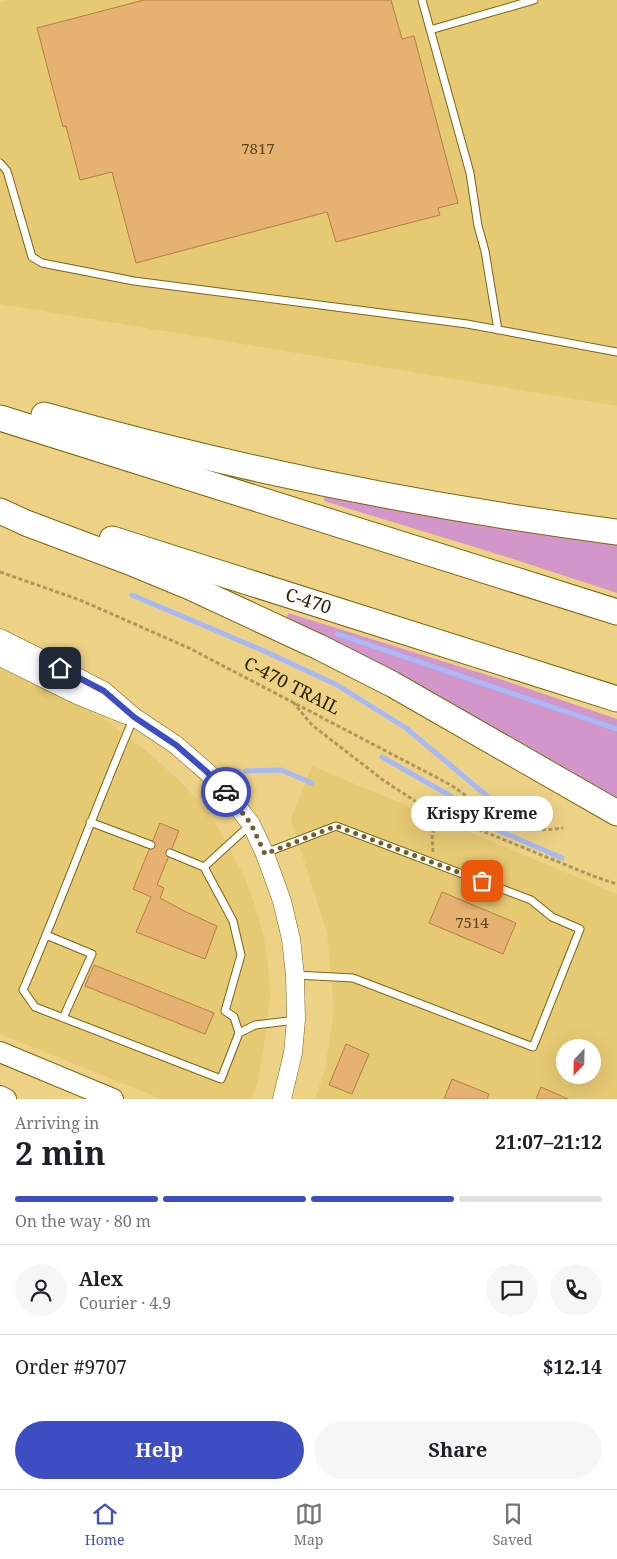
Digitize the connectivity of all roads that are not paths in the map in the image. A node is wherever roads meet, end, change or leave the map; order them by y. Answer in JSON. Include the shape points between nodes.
{"nodes":[{"id":1,"x":422,"y":0,"type":"edge"},
{"id":2,"x":534,"y":0,"type":"edge"},
{"id":3,"x":430,"y":30,"type":"junction"},
{"id":4,"x":0,"y":163,"type":"edge"},
{"id":5,"x":498,"y":330,"type":"junction"},
{"id":6,"x":617,"y":352,"type":"edge"},
{"id":7,"x":0,"y":402,"type":"edge"},
{"id":8,"x":0,"y":418,"type":"edge"},
{"id":9,"x":0,"y":504,"type":"edge"},
{"id":10,"x":0,"y":511,"type":"edge"},
{"id":11,"x":617,"y":532,"type":"edge"},
{"id":12,"x":617,"y":612,"type":"edge"},
{"id":13,"x":0,"y":638,"type":"edge"},
{"id":14,"x":0,"y":658,"type":"edge"},
{"id":15,"x":617,"y":699,"type":"edge"},
{"id":16,"x":134,"y":717,"type":"junction"},
{"id":17,"x":554,"y":776,"type":"junction"},
{"id":18,"x":617,"y":813,"type":"edge"},
{"id":19,"x":90,"y":822,"type":"junction"},
{"id":20,"x":251,"y":824,"type":"junction"},
{"id":21,"x":617,"y":829,"type":"edge"},
{"id":22,"x":151,"y":845,"type":"dead end"},
{"id":23,"x":170,"y":853,"type":"dead end"},
{"id":24,"x":265,"y":854,"type":"junction"},
{"id":25,"x":204,"y":867,"type":"junction"},
{"id":26,"x":46,"y":935,"type":"junction"},
{"id":27,"x":295,"y":975,"type":"junction"},
{"id":28,"x":63,"y":1018,"type":"junction"},
{"id":29,"x":296,"y":1020,"type":"junction"},
{"id":30,"x":239,"y":1033,"type":"junction"},
{"id":31,"x":0,"y":1052,"type":"edge"},
{"id":32,"x":0,"y":1096,"type":"edge"},
{"id":33,"x":6,"y":1099,"type":"edge"},
{"id":34,"x":113,"y":1099,"type":"edge"},
{"id":35,"x":282,"y":1099,"type":"edge"}],
"edges":[{"from":1,"to":3,"type":"lane"},
{"from":2,"to":3,"type":"lane"},
{"from":3,"to":5,"type":"lane","via":[[470,173]]},
{"from":4,"to":5,"type":"lane","via":[[7,171],[32,257],[42,263],[134,281]]},
{"from":5,"to":6,"type":"lane"},
{"from":7,"to":11,"type":"highway","via":[[138,441],[306,480],[446,506]]},
{"from":8,"to":12,"type":"highway"},
{"from":9,"to":15,"type":"highway","name":"C-470"},
{"from":10,"to":17,"type":"highway","via":[[160,574],[300,637],[392,684]]},
{"from":13,"to":16,"type":"street","via":[[93,684]]},
{"from":14,"to":16,"type":"street","via":[[84,698]]},
{"from":16,"to":19,"type":"lane"},
{"from":16,"to":20,"type":"street","via":[[176,745],[207,772]]},
{"from":17,"to":18,"type":"highway"},
{"from":17,"to":21,"type":"highway","via":[[578,807]]},
{"from":19,"to":22,"type":"lane"},
{"from":19,"to":26,"type":"lane"},
{"from":20,"to":24,"type":"street"},
{"from":20,"to":25,"type":"lane"},
{"from":23,"to":25,"type":"lane"},
{"from":24,"to":27,"type":"street","via":[[282,901]]},
{"from":24,"to":27,"type":"lane","via":[[336,826],[531,900],[552,917],[580,929],[533,1047],[354,978]]},
{"from":25,"to":30,"type":"lane","via":[[233,921],[241,956],[225,1011],[234,1018]]},
{"from":26,"to":28,"type":"lane","via":[[23,990],[35,1007]]},
{"from":26,"to":28,"type":"lane","via":[[92,954]]},
{"from":27,"to":29,"type":"street"},
{"from":28,"to":30,"type":"lane","via":[[221,1079]]},
{"from":29,"to":30,"type":"lane","via":[[255,1025]]},
{"from":29,"to":35,"type":"street"},
{"from":31,"to":34,"type":"main road"},
{"from":32,"to":33,"type":"main road"}]}
